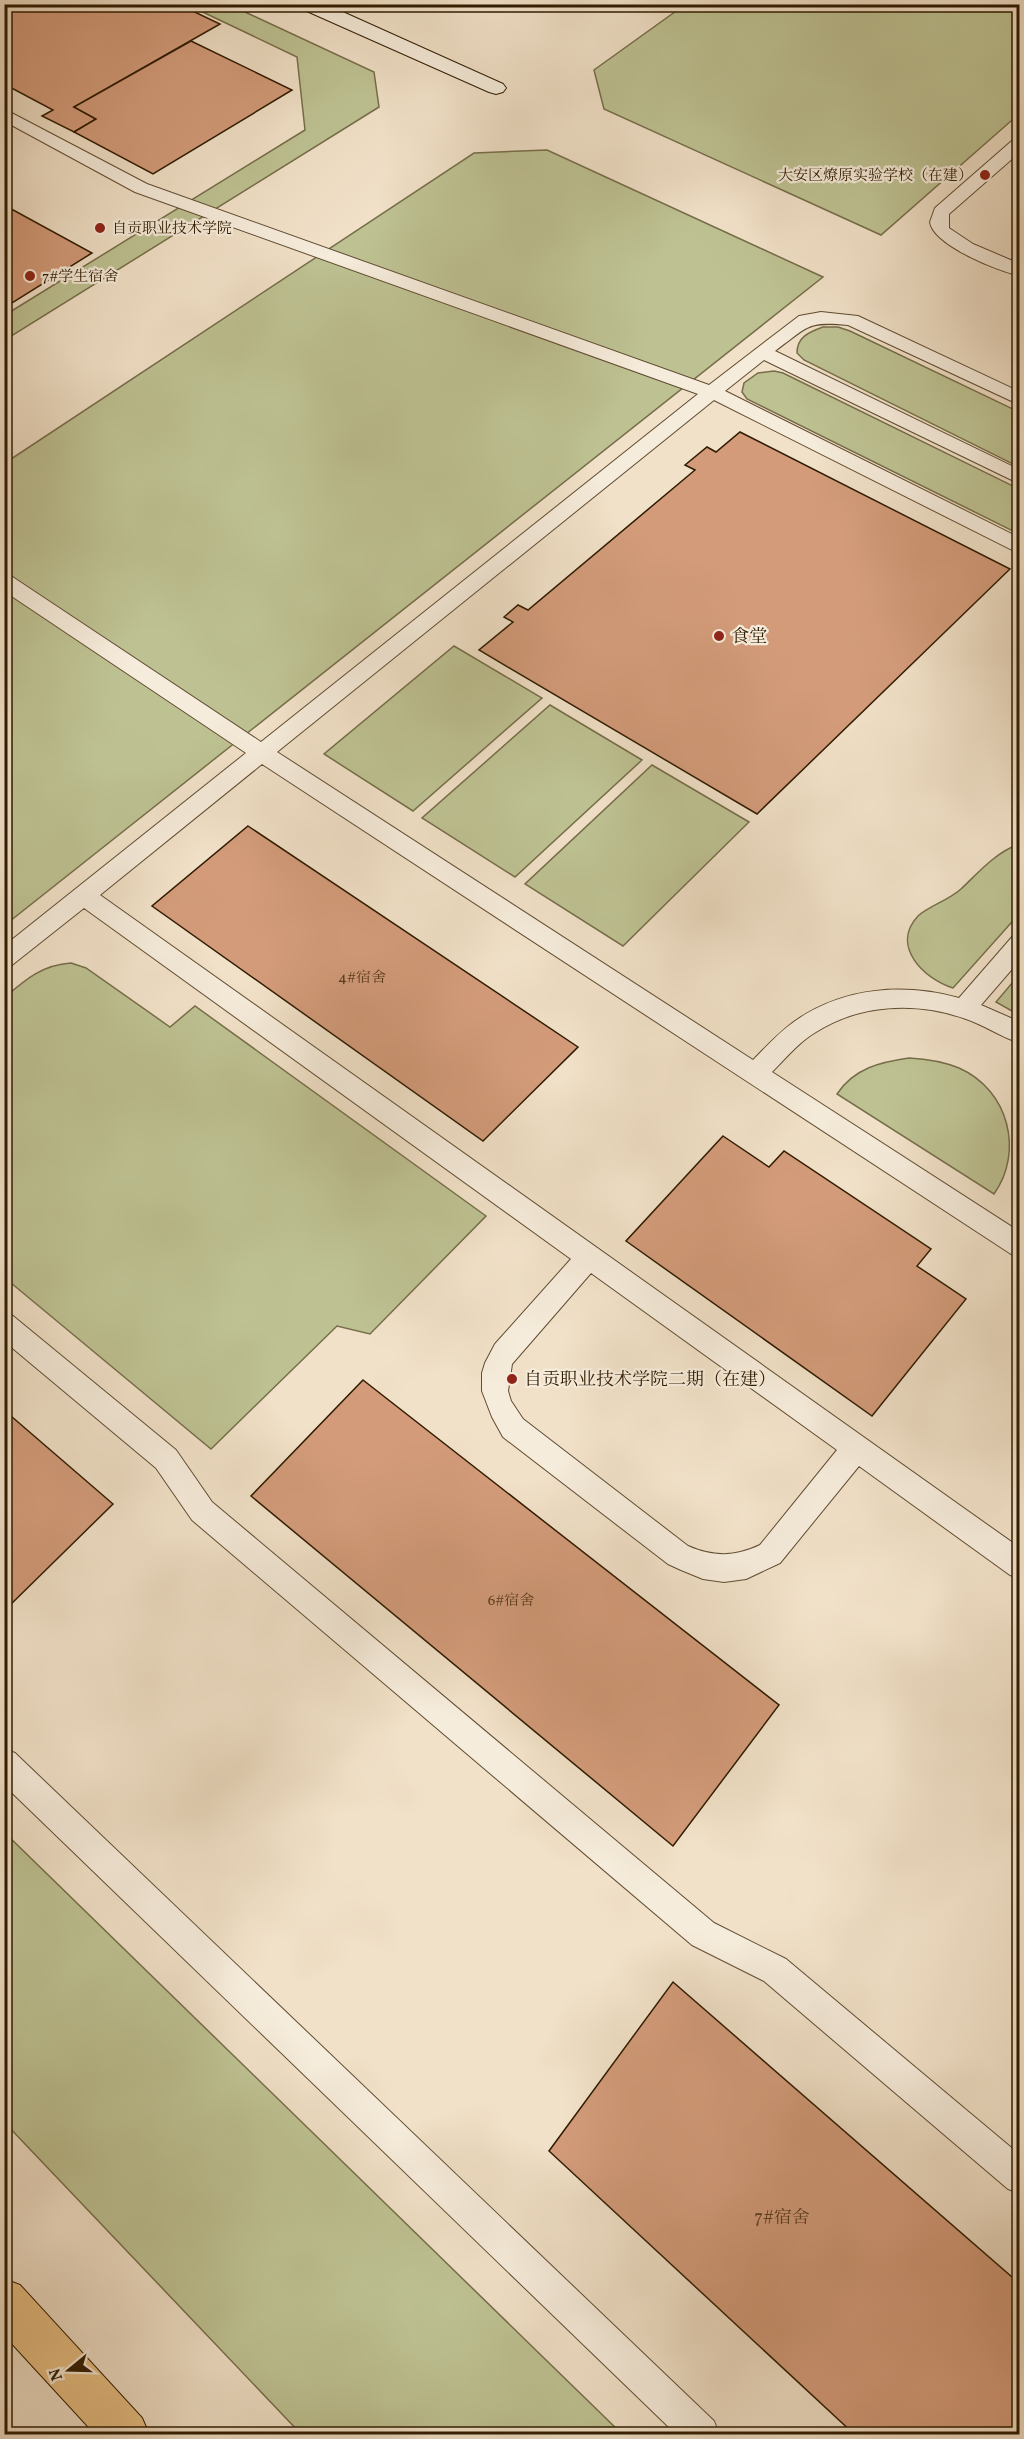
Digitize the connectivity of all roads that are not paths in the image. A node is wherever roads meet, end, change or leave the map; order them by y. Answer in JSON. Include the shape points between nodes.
{"nodes":[{"id":1,"x":307,"y":4,"type":"edge"},
{"id":2,"x":496,"y":88,"type":"dead end"},
{"id":3,"x":4,"y":114,"type":"edge"},
{"id":4,"x":1020,"y":143,"type":"edge"},
{"id":5,"x":1020,"y":271,"type":"edge"},
{"id":6,"x":762,"y":352,"type":"junction"},
{"id":7,"x":712,"y":392,"type":"junction"},
{"id":8,"x":1020,"y":399,"type":"edge"},
{"id":9,"x":1020,"y":478,"type":"edge"},
{"id":10,"x":1020,"y":547,"type":"edge"},
{"id":11,"x":4,"y":580,"type":"edge"},
{"id":12,"x":262,"y":753,"type":"junction"},
{"id":13,"x":84,"y":896,"type":"junction"},
{"id":14,"x":1020,"y":943,"type":"edge"},
{"id":15,"x":4,"y":959,"type":"edge"},
{"id":16,"x":965,"y":1007,"type":"junction"},
{"id":17,"x":1020,"y":1034,"type":"edge"},
{"id":18,"x":755,"y":1074,"type":"junction"},
{"id":19,"x":1020,"y":1246,"type":"edge"},
{"id":20,"x":589,"y":1257,"type":"junction"},
{"id":21,"x":4,"y":1324,"type":"edge"},
{"id":22,"x":856,"y":1448,"type":"junction"},
{"id":23,"x":1020,"y":1565,"type":"edge"},
{"id":24,"x":4,"y":1764,"type":"edge"},
{"id":25,"x":1020,"y":2177,"type":"edge"},
{"id":26,"x":4,"y":2301,"type":"edge"},
{"id":27,"x":126,"y":2434,"type":"edge"},
{"id":28,"x":701,"y":2434,"type":"edge"}],
"edges":[{"from":1,"to":2,"type":"street"},
{"from":3,"to":7,"type":"lane","via":[[141,188]]},
{"from":4,"to":5,"type":"lane","via":[[941,212],[938,221],[953,240]]},
{"from":6,"to":7,"type":"lane"},
{"from":6,"to":8,"type":"lane","via":[[805,320],[852,320]]},
{"from":6,"to":9,"type":"lane"},
{"from":7,"to":10,"type":"lane"},
{"from":7,"to":12,"type":"lane"},
{"from":11,"to":12,"type":"lane"},
{"from":12,"to":13,"type":"lane"},
{"from":12,"to":18,"type":"lane"},
{"from":13,"to":15,"type":"lane"},
{"from":13,"to":20,"type":"lane"},
{"from":14,"to":16,"type":"lane"},
{"from":16,"to":17,"type":"lane","via":[[997,1019]]},
{"from":16,"to":18,"type":"lane","via":[[897,998],[834,1011],[806,1026]]},
{"from":18,"to":19,"type":"lane"},
{"from":20,"to":22,"type":"lane"},
{"from":20,"to":22,"type":"lane","via":[[504,1352],[496,1367],[497,1402],[513,1428],[678,1555],[700,1566],[722,1570],[750,1565],[770,1554]]},
{"from":21,"to":25,"type":"lane","via":[[166,1459],[202,1511],[667,1903],[704,1934],[775,1970]]},
{"from":22,"to":23,"type":"lane"},
{"from":24,"to":28,"type":"lane"},
{"from":26,"to":27,"type":"main road"}]}
